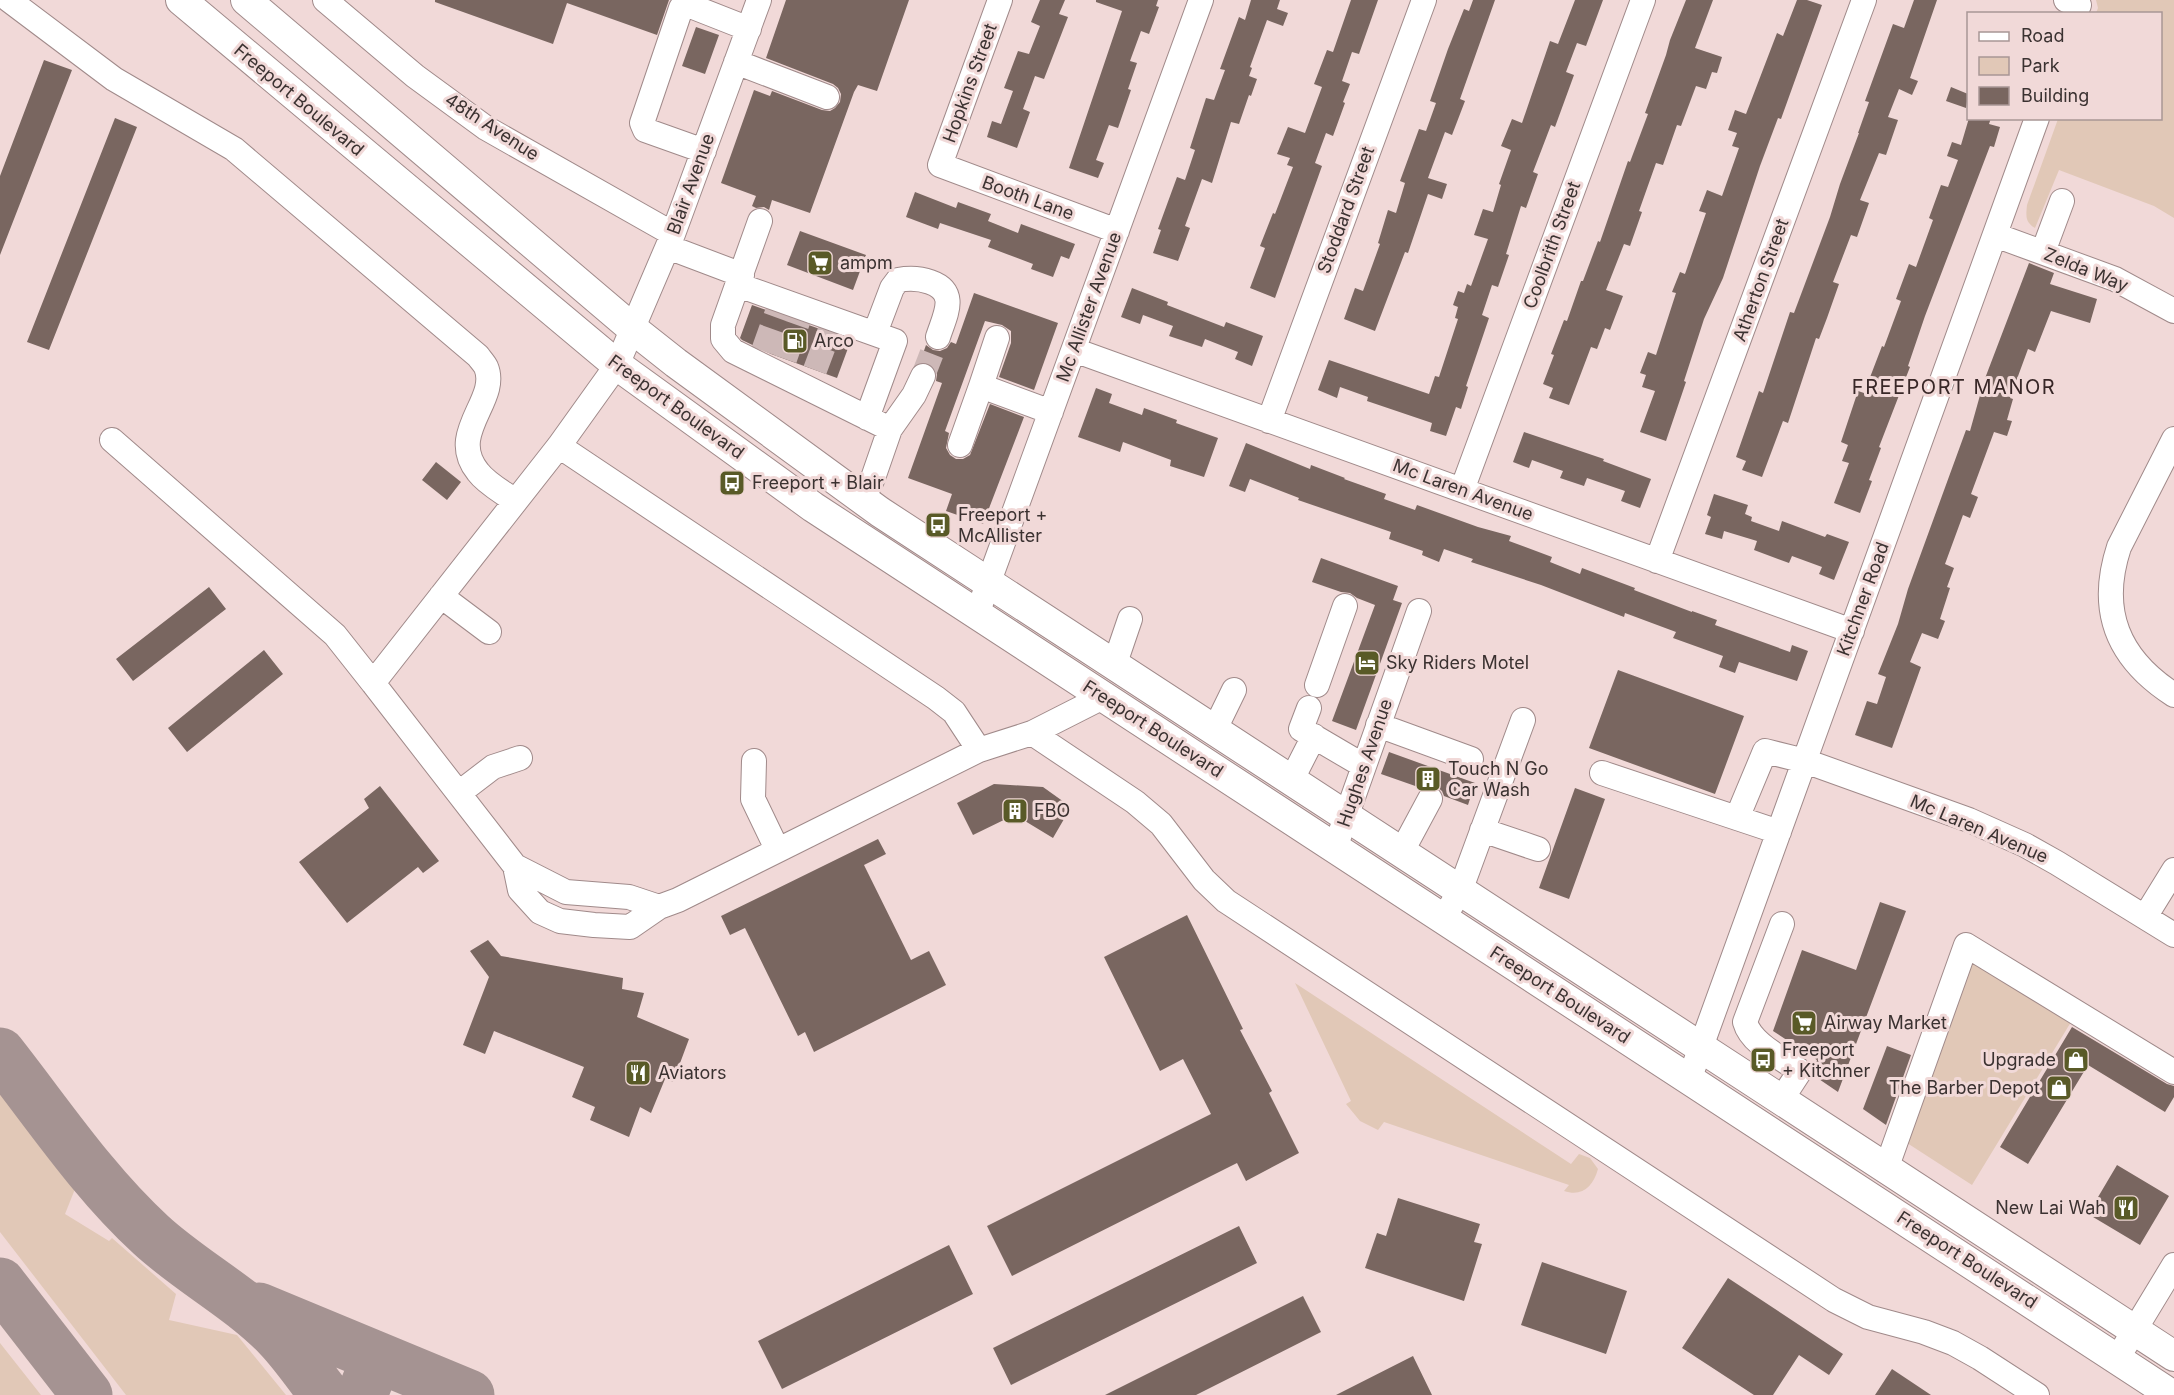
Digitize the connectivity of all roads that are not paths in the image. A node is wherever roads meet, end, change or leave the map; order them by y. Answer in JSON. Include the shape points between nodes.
{"nodes":[{"id":1,"x":9,"y":0,"type":"edge"},
{"id":2,"x":181,"y":0,"type":"edge"},
{"id":3,"x":246,"y":0,"type":"edge"},
{"id":4,"x":325,"y":0,"type":"edge"},
{"id":5,"x":759,"y":0,"type":"edge"},
{"id":6,"x":1000,"y":0,"type":"edge"},
{"id":7,"x":1202,"y":0,"type":"edge"},
{"id":8,"x":1424,"y":0,"type":"edge"},
{"id":9,"x":1642,"y":0,"type":"edge"},
{"id":10,"x":1864,"y":0,"type":"edge"},
{"id":11,"x":749,"y":29,"type":"junction"},
{"id":12,"x":736,"y":62,"type":"junction"},
{"id":13,"x":827,"y":97,"type":"dead end"},
{"id":14,"x":2036,"y":120,"type":"edge"},
{"id":15,"x":704,"y":151,"type":"junction"},
{"id":16,"x":940,"y":165,"type":"joint"},
{"id":17,"x":2062,"y":201,"type":"dead end"},
{"id":18,"x":760,"y":221,"type":"dead end"},
{"id":19,"x":1117,"y":231,"type":"junction"},
{"id":20,"x":1995,"y":235,"type":"junction"},
{"id":21,"x":670,"y":241,"type":"junction"},
{"id":22,"x":2043,"y":252,"type":"junction"},
{"id":23,"x":740,"y":280,"type":"junction"},
{"id":24,"x":2174,"y":311,"type":"edge"},
{"id":25,"x":633,"y":329,"type":"junction"},
{"id":26,"x":875,"y":333,"type":"junction"},
{"id":27,"x":938,"y":337,"type":"tunnel mouth"},
{"id":28,"x":997,"y":338,"type":"dead end"},
{"id":29,"x":1074,"y":350,"type":"junction"},
{"id":30,"x":617,"y":365,"type":"junction"},
{"id":31,"x":923,"y":376,"type":"tunnel mouth"},
{"id":32,"x":981,"y":386,"type":"junction"},
{"id":33,"x":1051,"y":412,"type":"junction"},
{"id":34,"x":867,"y":418,"type":"junction"},
{"id":35,"x":1269,"y":421,"type":"junction"},
{"id":36,"x":890,"y":429,"type":"junction"},
{"id":37,"x":2174,"y":439,"type":"edge"},
{"id":38,"x":112,"y":440,"type":"dead end"},
{"id":39,"x":960,"y":445,"type":"dead end"},
{"id":40,"x":559,"y":446,"type":"junction"},
{"id":41,"x":1462,"y":490,"type":"junction"},
{"id":42,"x":863,"y":500,"type":"junction"},
{"id":43,"x":515,"y":501,"type":"junction"},
{"id":44,"x":1658,"y":561,"type":"junction"},
{"id":45,"x":988,"y":584,"type":"junction"},
{"id":46,"x":441,"y":596,"type":"junction"},
{"id":47,"x":1346,"y":606,"type":"dead end"},
{"id":48,"x":1419,"y":611,"type":"dead end"},
{"id":49,"x":977,"y":614,"type":"junction"},
{"id":50,"x":1130,"y":619,"type":"dead end"},
{"id":51,"x":1852,"y":631,"type":"junction"},
{"id":52,"x":489,"y":632,"type":"dead end"},
{"id":53,"x":1114,"y":666,"type":"junction"},
{"id":54,"x":373,"y":683,"type":"junction"},
{"id":55,"x":1317,"y":685,"type":"dead end"},
{"id":56,"x":1234,"y":690,"type":"dead end"},
{"id":57,"x":2174,"y":695,"type":"edge"},
{"id":58,"x":1103,"y":697,"type":"junction"},
{"id":59,"x":1309,"y":708,"type":"dead end"},
{"id":60,"x":1523,"y":720,"type":"dead end"},
{"id":61,"x":1378,"y":725,"type":"junction"},
{"id":62,"x":1214,"y":731,"type":"junction"},
{"id":63,"x":1032,"y":733,"type":"junction"},
{"id":64,"x":1314,"y":736,"type":"junction"},
{"id":65,"x":979,"y":750,"type":"junction"},
{"id":66,"x":520,"y":758,"type":"dead end"},
{"id":67,"x":1472,"y":759,"type":"dead end"},
{"id":68,"x":754,"y":761,"type":"dead end"},
{"id":69,"x":1805,"y":761,"type":"junction"},
{"id":70,"x":1364,"y":766,"type":"junction"},
{"id":71,"x":1602,"y":773,"type":"dead end"},
{"id":72,"x":1291,"y":781,"type":"junction"},
{"id":73,"x":459,"y":794,"type":"junction"},
{"id":74,"x":1430,"y":799,"type":"dead end"},
{"id":75,"x":1346,"y":817,"type":"junction"},
{"id":76,"x":1737,"y":818,"type":"junction"},
{"id":77,"x":1482,"y":830,"type":"junction"},
{"id":78,"x":1779,"y":832,"type":"junction"},
{"id":79,"x":1335,"y":848,"type":"junction"},
{"id":80,"x":777,"y":849,"type":"junction"},
{"id":81,"x":1538,"y":849,"type":"dead end"},
{"id":82,"x":1401,"y":853,"type":"junction"},
{"id":83,"x":2174,"y":870,"type":"edge"},
{"id":84,"x":1460,"y":891,"type":"junction"},
{"id":85,"x":2145,"y":917,"type":"junction"},
{"id":86,"x":1443,"y":919,"type":"junction"},
{"id":87,"x":1782,"y":924,"type":"dead end"},
{"id":88,"x":2174,"y":935,"type":"edge"},
{"id":89,"x":1732,"y":962,"type":"junction"},
{"id":90,"x":1763,"y":974,"type":"junction"},
{"id":91,"x":1701,"y":1047,"type":"junction"},
{"id":92,"x":2174,"y":1072,"type":"edge"},
{"id":93,"x":1689,"y":1080,"type":"junction"},
{"id":94,"x":1780,"y":1100,"type":"junction"},
{"id":95,"x":1886,"y":1169,"type":"junction"},
{"id":96,"x":2174,"y":1265,"type":"edge"},
{"id":97,"x":2134,"y":1330,"type":"junction"},
{"id":98,"x":2174,"y":1356,"type":"edge"},
{"id":99,"x":2117,"y":1359,"type":"junction"},
{"id":100,"x":2037,"y":1395,"type":"edge"},
{"id":101,"x":2172,"y":1395,"type":"edge"}],
"edges":[{"from":1,"to":43,"type":"street","via":[[114,80],[234,149],[478,356],[487,368],[488,387],[467,444],[478,473]]},
{"from":2,"to":30,"type":"main road","name":"Freeport Boulevard"},
{"from":3,"to":25,"type":"main road","name":"Freeport Boulevard"},
{"from":4,"to":21,"type":"street","name":"48th Avenue","via":[[486,128]]},
{"from":5,"to":11,"type":"street","name":"Blair Avenue"},
{"from":6,"to":16,"type":"street","name":"Hopkins Street"},
{"from":7,"to":19,"type":"street","name":"Mc Allister Avenue"},
{"from":8,"to":35,"type":"street","name":"Stoddard Street"},
{"from":9,"to":41,"type":"street","name":"Coolbrith Street"},
{"from":10,"to":44,"type":"street","name":"Atherton Street"},
{"from":11,"to":12,"type":"street","name":"Blair Avenue"},
{"from":11,"to":15,"type":"street","via":[[688,5],[681,8],[642,123],[645,130]]},
{"from":12,"to":13,"type":"street"},
{"from":12,"to":15,"type":"street","name":"Blair Avenue"},
{"from":14,"to":20,"type":"street","name":"Kitchner Road"},
{"from":15,"to":21,"type":"street","name":"Blair Avenue"},
{"from":16,"to":19,"type":"street","name":"Booth Lane"},
{"from":17,"to":22,"type":"street"},
{"from":18,"to":23,"type":"street"},
{"from":19,"to":29,"type":"street","name":"Mc Allister Avenue"},
{"from":20,"to":22,"type":"street","name":"Zelda Way"},
{"from":20,"to":51,"type":"street","name":"Kitchner Road"},
{"from":21,"to":23,"type":"street","name":"48th Avenue"},
{"from":21,"to":25,"type":"street","name":"Blair Avenue"},
{"from":22,"to":24,"type":"street","name":"Zelda Way","via":[[2115,279]]},
{"from":23,"to":26,"type":"street","name":"48th Avenue","via":[[790,310],[832,325]]},
{"from":23,"to":34,"type":"street","via":[[723,325],[723,339],[733,351],[760,357],[812,379]]},
{"from":25,"to":30,"type":"street","name":"Blair Avenue"},
{"from":25,"to":42,"type":"main road","name":"Freeport Boulevard"},
{"from":26,"to":27,"type":"street","via":[[892,288],[898,280],[908,278],[940,286],[946,292],[948,300]]},
{"from":26,"to":34,"type":"street","via":[[895,341]]},
{"from":28,"to":32,"type":"street"},
{"from":29,"to":33,"type":"street","name":"Mc Allister Avenue"},
{"from":29,"to":35,"type":"street","name":"Mc Laren Avenue"},
{"from":30,"to":40,"type":"street","name":"Blair Avenue"},
{"from":30,"to":49,"type":"main road","name":"Freeport Boulevard","via":[[813,507]]},
{"from":31,"to":36,"type":"street"},
{"from":32,"to":33,"type":"street"},
{"from":32,"to":39,"type":"street"},
{"from":33,"to":45,"type":"street","name":"Mc Allister Avenue"},
{"from":34,"to":36,"type":"street"},
{"from":35,"to":41,"type":"street","name":"Mc Laren Avenue"},
{"from":36,"to":42,"type":"street"},
{"from":37,"to":57,"type":"street","via":[[2119,547],[2112,565],[2110,589],[2112,617],[2132,660]]},
{"from":38,"to":54,"type":"street","via":[[335,635]]},
{"from":40,"to":43,"type":"street","name":"Blair Avenue"},
{"from":40,"to":65,"type":"street","via":[[936,698],[954,712]]},
{"from":41,"to":44,"type":"street","name":"Mc Laren Avenue"},
{"from":42,"to":45,"type":"main road","name":"Freeport Boulevard"},
{"from":43,"to":46,"type":"street","name":"Blair Avenue"},
{"from":44,"to":51,"type":"street","name":"Mc Laren Avenue"},
{"from":45,"to":49,"type":"street","name":"Mc Allister Avenue"},
{"from":45,"to":53,"type":"main road","name":"Freeport Boulevard"},
{"from":46,"to":52,"type":"street"},
{"from":46,"to":54,"type":"street","name":"Blair Avenue"},
{"from":47,"to":55,"type":"street"},
{"from":48,"to":61,"type":"street","name":"Hughes Avenue"},
{"from":49,"to":58,"type":"main road","name":"Freeport Boulevard"},
{"from":50,"to":53,"type":"street"},
{"from":51,"to":69,"type":"street","name":"Kitchner Road"},
{"from":53,"to":62,"type":"main road","name":"Freeport Boulevard"},
{"from":54,"to":73,"type":"street"},
{"from":56,"to":62,"type":"street"},
{"from":58,"to":63,"type":"street"},
{"from":58,"to":79,"type":"main road","name":"Freeport Boulevard"},
{"from":59,"to":64,"type":"street","via":[[1301,729]]},
{"from":60,"to":77,"type":"street"},
{"from":61,"to":67,"type":"street"},
{"from":61,"to":70,"type":"street","name":"Hughes Avenue"},
{"from":62,"to":72,"type":"main road","name":"Freeport Boulevard"},
{"from":63,"to":65,"type":"street"},
{"from":63,"to":100,"type":"street","via":[[1135,802],[1161,824],[1204,880],[1226,901],[1285,940],[1834,1300],[1868,1317],[1953,1343]]},
{"from":64,"to":70,"type":"street"},
{"from":64,"to":72,"type":"street"},
{"from":65,"to":80,"type":"street"},
{"from":66,"to":73,"type":"street","via":[[493,767]]},
{"from":68,"to":80,"type":"street","via":[[753,799]]},
{"from":69,"to":76,"type":"street","name":"Mc Laren Avenue","via":[[1765,752]]},
{"from":69,"to":78,"type":"street","name":"Kitchner Road"},
{"from":69,"to":85,"type":"street","name":"Mc Laren Avenue","via":[[1969,820],[2025,845]]},
{"from":70,"to":75,"type":"street","name":"Hughes Avenue"},
{"from":71,"to":76,"type":"street"},
{"from":72,"to":75,"type":"main road","name":"Freeport Boulevard"},
{"from":73,"to":80,"type":"street","via":[[515,866],[566,892],[629,897],[659,907]]},
{"from":74,"to":82,"type":"street"},
{"from":75,"to":79,"type":"street","name":"Hughes Avenue"},
{"from":75,"to":82,"type":"main road","name":"Freeport Boulevard"},
{"from":76,"to":78,"type":"street"},
{"from":77,"to":81,"type":"street"},
{"from":77,"to":84,"type":"street"},
{"from":78,"to":89,"type":"street","name":"Kitchner Road"},
{"from":79,"to":86,"type":"main road","name":"Freeport Boulevard"},
{"from":82,"to":84,"type":"main road","name":"Freeport Boulevard"},
{"from":83,"to":85,"type":"street"},
{"from":84,"to":86,"type":"street"},
{"from":84,"to":91,"type":"main road","name":"Freeport Boulevard"},
{"from":85,"to":88,"type":"street","name":"Mc Laren Avenue"},
{"from":86,"to":93,"type":"main road","name":"Freeport Boulevard"},
{"from":87,"to":90,"type":"street"},
{"from":89,"to":90,"type":"street"},
{"from":89,"to":91,"type":"street","name":"Kitchner Road"},
{"from":90,"to":94,"type":"street","via":[[1745,1022],[1755,1039],[1800,1071]]},
{"from":91,"to":93,"type":"street","name":"Kitchner Road"},
{"from":91,"to":94,"type":"main road","name":"Freeport Boulevard"},
{"from":92,"to":95,"type":"street","via":[[1966,945]]},
{"from":93,"to":99,"type":"main road","name":"Freeport Boulevard"},
{"from":94,"to":95,"type":"main road","name":"Freeport Boulevard"},
{"from":95,"to":97,"type":"main road","name":"Freeport Boulevard"},
{"from":96,"to":97,"type":"street"},
{"from":97,"to":98,"type":"main road","name":"Freeport Boulevard"},
{"from":97,"to":99,"type":"street"},
{"from":99,"to":101,"type":"main road","name":"Freeport Boulevard"}]}
